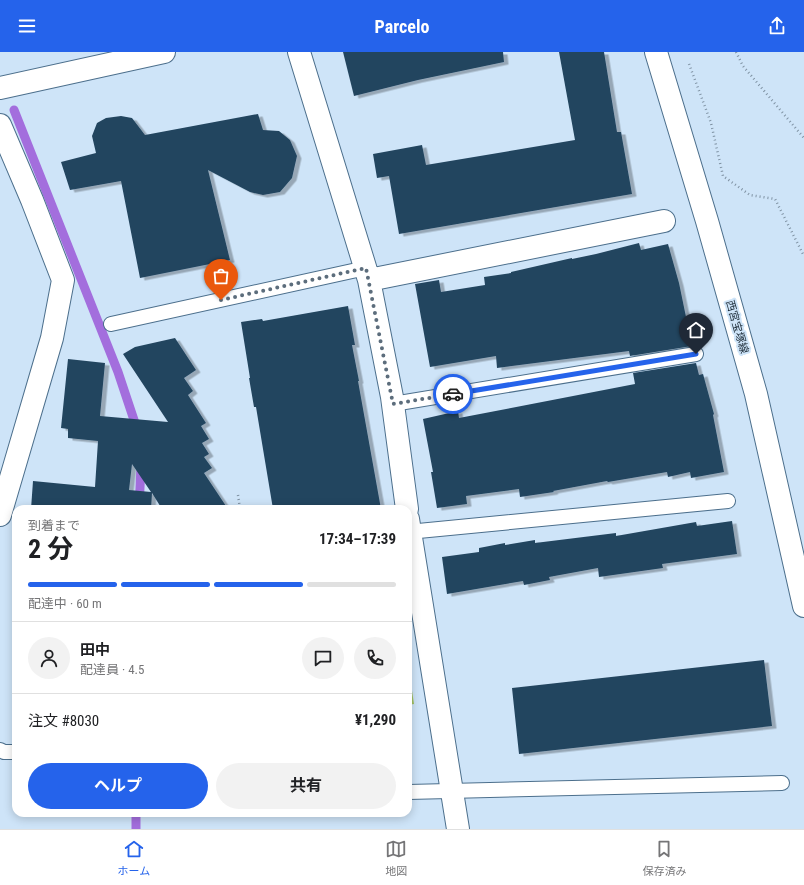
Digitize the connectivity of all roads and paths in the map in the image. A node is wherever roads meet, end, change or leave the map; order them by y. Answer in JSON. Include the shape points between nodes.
{"nodes":[{"id":1,"x":164,"y":52,"type":"edge"},
{"id":2,"x":298,"y":52,"type":"edge"},
{"id":3,"x":656,"y":52,"type":"edge"},
{"id":4,"x":736,"y":52,"type":"edge"},
{"id":5,"x":687,"y":59,"type":"dead end"},
{"id":6,"x":0,"y":88,"type":"edge"},
{"id":7,"x":0,"y":125,"type":"edge"},
{"id":8,"x":804,"y":138,"type":"edge"},
{"id":9,"x":664,"y":221,"type":"dead end"},
{"id":10,"x":804,"y":256,"type":"edge"},
{"id":11,"x":368,"y":274,"type":"junction"},
{"id":12,"x":111,"y":324,"type":"dead end"},
{"id":13,"x":696,"y":354,"type":"dead end"},
{"id":14,"x":393,"y":404,"type":"junction"},
{"id":15,"x":238,"y":495,"type":"dead end"},
{"id":16,"x":728,"y":501,"type":"dead end"},
{"id":17,"x":239,"y":505,"type":"edge"},
{"id":18,"x":406,"y":505,"type":"edge"},
{"id":19,"x":0,"y":515,"type":"edge"},
{"id":20,"x":412,"y":528,"type":"edge"},
{"id":21,"x":412,"y":546,"type":"edge"},
{"id":22,"x":804,"y":606,"type":"edge"},
{"id":23,"x":0,"y":750,"type":"edge"},
{"id":24,"x":12,"y":752,"type":"edge"},
{"id":25,"x":782,"y":783,"type":"dead end"},
{"id":26,"x":453,"y":791,"type":"junction"},
{"id":27,"x":412,"y":792,"type":"edge"},
{"id":28,"x":458,"y":829,"type":"edge"}],
"edges":[{"from":1,"to":6,"type":"street"},
{"from":2,"to":11,"type":"street"},
{"from":3,"to":22,"type":"street","name":"西宮宝塚線","via":[[756,394]]},
{"from":4,"to":8,"type":"path","via":[[743,66]]},
{"from":5,"to":10,"type":"path","via":[[711,123],[724,176],[750,195],[775,199]]},
{"from":7,"to":19,"type":"street","via":[[63,280],[52,338]]},
{"from":9,"to":11,"type":"street"},
{"from":11,"to":12,"type":"lane"},
{"from":11,"to":14,"type":"street"},
{"from":13,"to":14,"type":"lane"},
{"from":14,"to":18,"type":"street"},
{"from":15,"to":17,"type":"path"},
{"from":16,"to":20,"type":"lane"},
{"from":21,"to":26,"type":"street"},
{"from":23,"to":24,"type":"lane"},
{"from":25,"to":26,"type":"lane"},
{"from":26,"to":27,"type":"lane"},
{"from":26,"to":28,"type":"street"}]}
